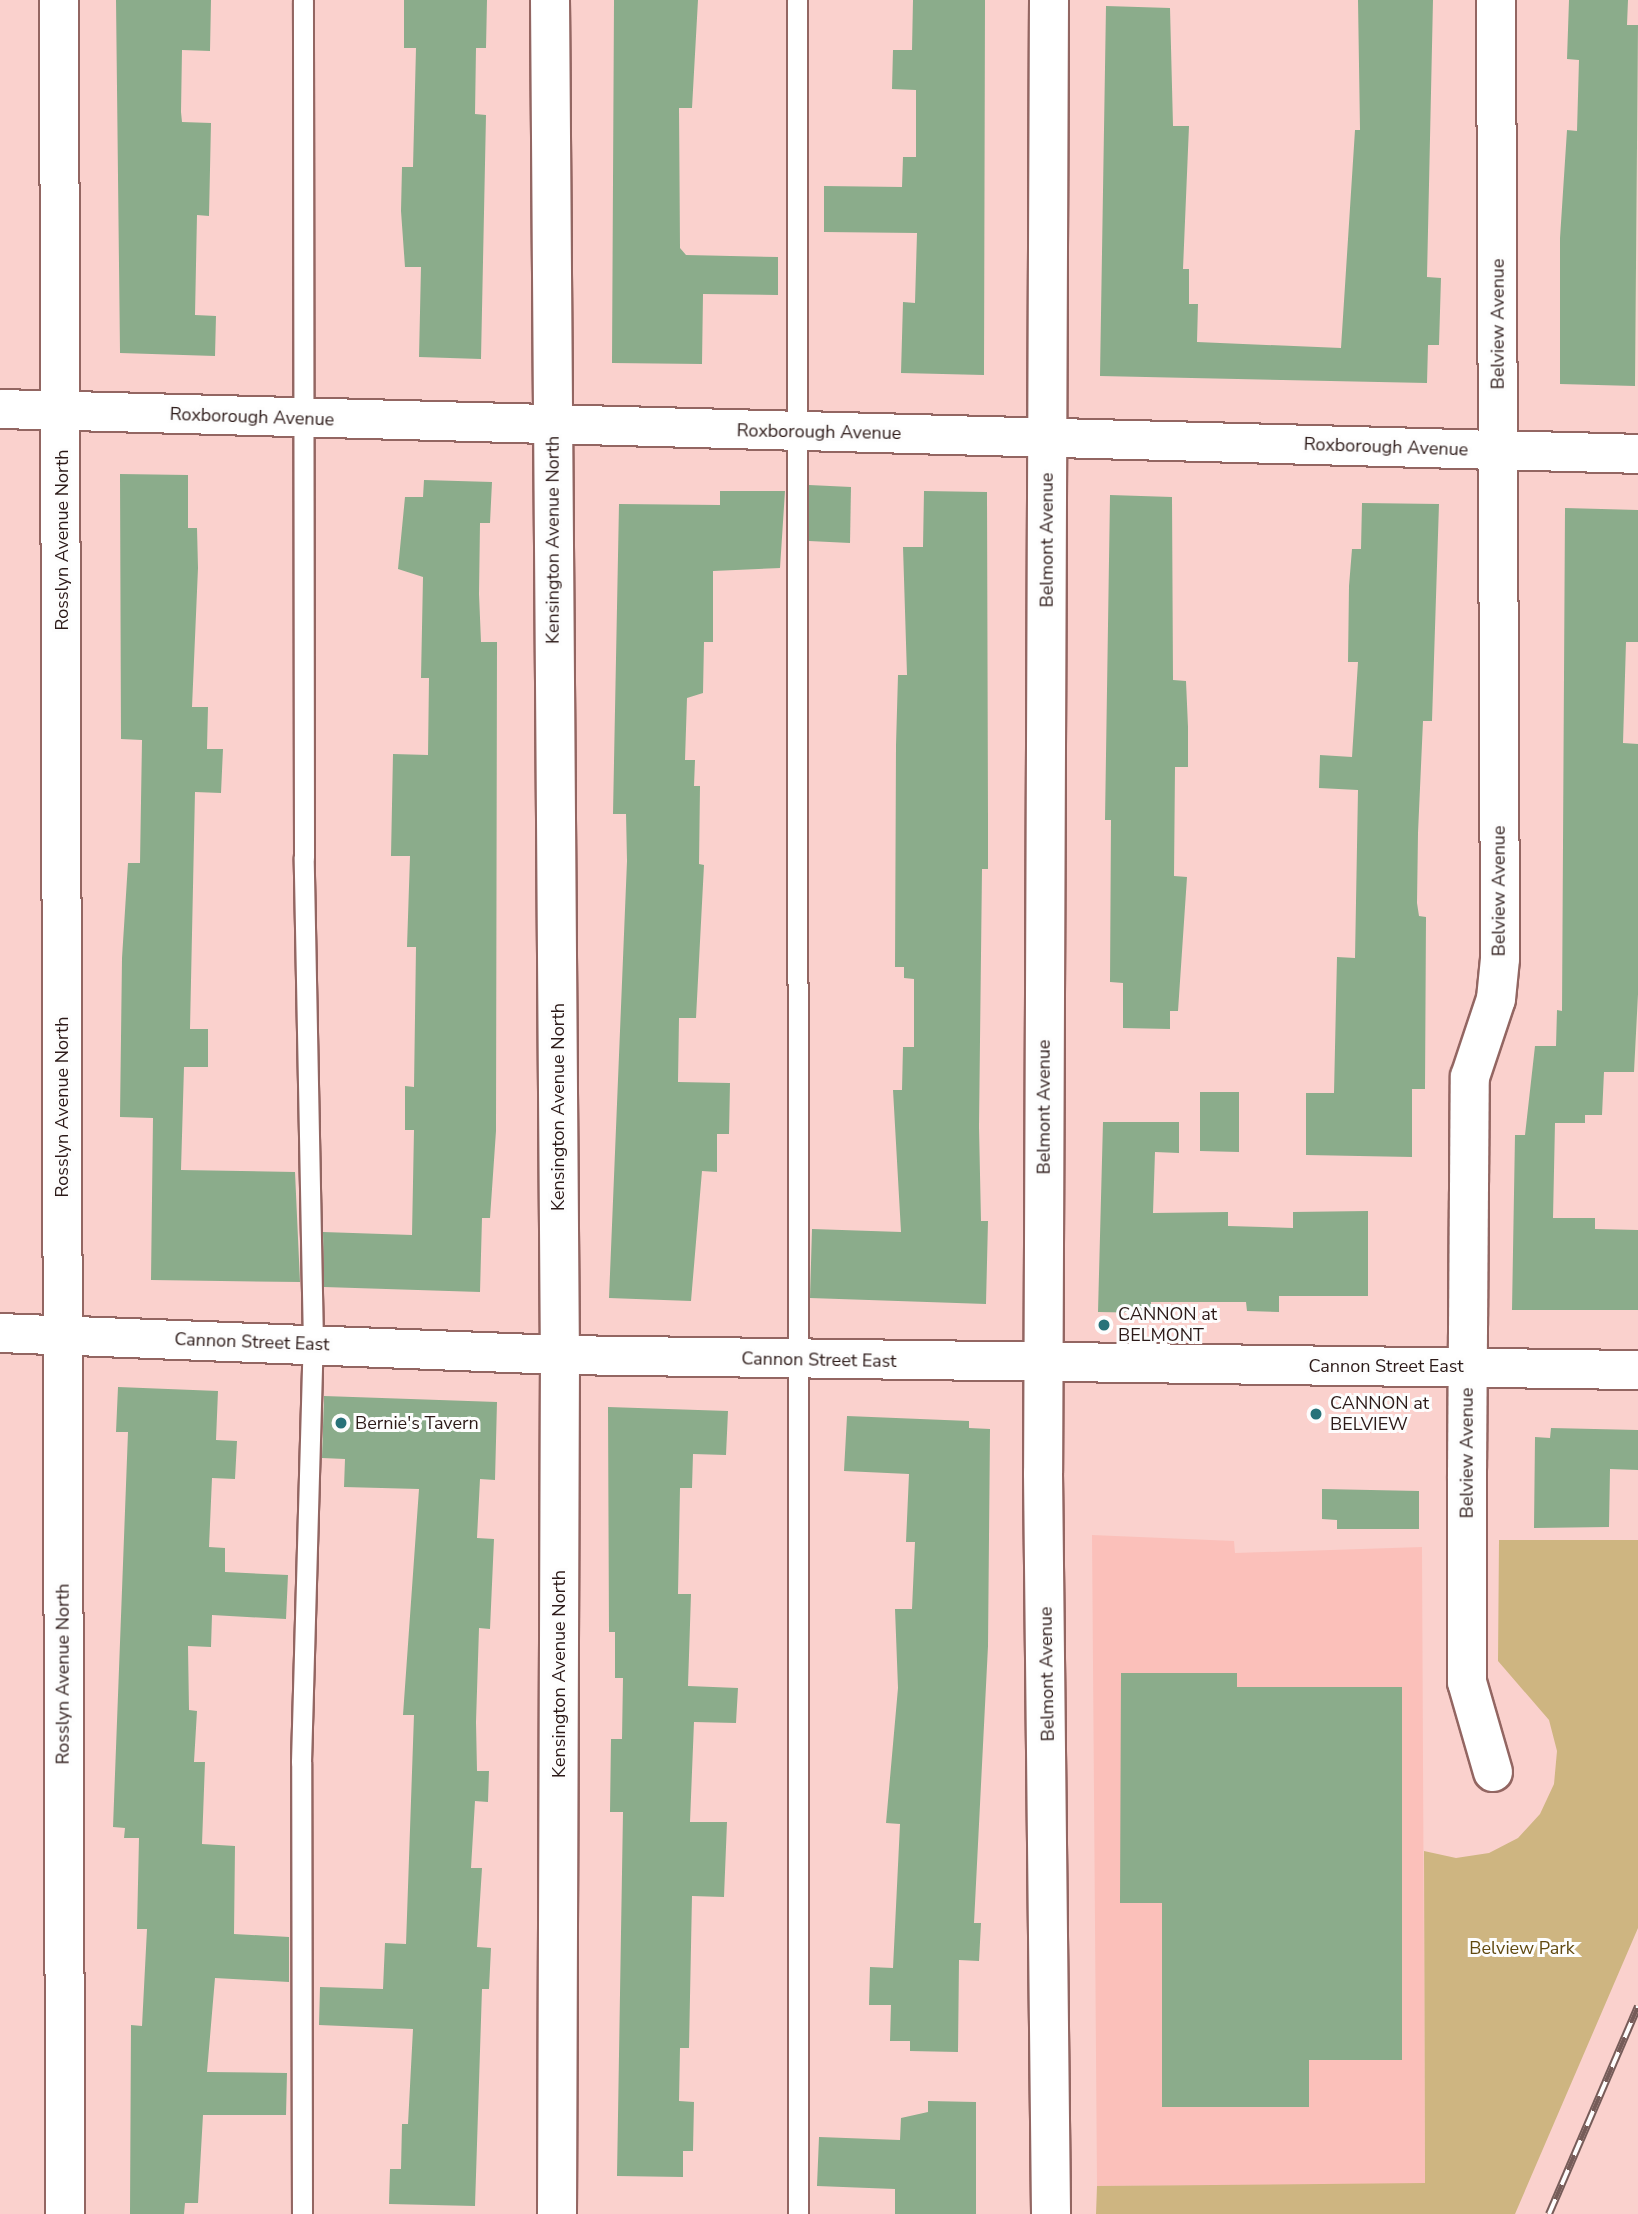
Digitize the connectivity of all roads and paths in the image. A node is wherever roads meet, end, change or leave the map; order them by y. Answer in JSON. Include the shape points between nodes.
{"nodes":[{"id":1,"x":59,"y":0,"type":"edge"},
{"id":2,"x":303,"y":0,"type":"edge"},
{"id":3,"x":550,"y":0,"type":"edge"},
{"id":4,"x":797,"y":0,"type":"edge"},
{"id":5,"x":1049,"y":0,"type":"edge"},
{"id":6,"x":1496,"y":0,"type":"edge"},
{"id":7,"x":0,"y":409,"type":"edge"},
{"id":8,"x":62,"y":411,"type":"junction"},
{"id":9,"x":305,"y":418,"type":"junction"},
{"id":10,"x":553,"y":426,"type":"junction"},
{"id":11,"x":796,"y":431,"type":"junction"},
{"id":12,"x":1047,"y":437,"type":"junction"},
{"id":13,"x":1498,"y":450,"type":"junction"},
{"id":14,"x":1638,"y":454,"type":"edge"},
{"id":15,"x":0,"y":1333,"type":"edge"},
{"id":16,"x":62,"y":1335,"type":"junction"},
{"id":17,"x":313,"y":1344,"type":"junction"},
{"id":18,"x":560,"y":1355,"type":"junction"},
{"id":19,"x":802,"y":1360,"type":"junction"},
{"id":20,"x":1043,"y":1364,"type":"junction"},
{"id":21,"x":1467,"y":1366,"type":"junction"},
{"id":22,"x":1638,"y":1370,"type":"edge"},
{"id":23,"x":1493,"y":1772,"type":"dead end"},
{"id":24,"x":65,"y":2214,"type":"edge"},
{"id":25,"x":302,"y":2214,"type":"edge"},
{"id":26,"x":557,"y":2214,"type":"edge"},
{"id":27,"x":798,"y":2214,"type":"edge"},
{"id":28,"x":1051,"y":2214,"type":"edge"}],
"edges":[{"from":1,"to":8,"type":"street","name":"Rosslyn Avenue North"},
{"from":2,"to":9,"type":"lane"},
{"from":3,"to":10,"type":"street","name":"Kensington Avenue North"},
{"from":4,"to":11,"type":"lane"},
{"from":5,"to":12,"type":"street","name":"Belmont Avenue"},
{"from":6,"to":13,"type":"street","name":"Belview Avenue"},
{"from":7,"to":8,"type":"street","name":"Roxborough Avenue"},
{"from":8,"to":9,"type":"street","name":"Roxborough Avenue"},
{"from":8,"to":16,"type":"street","name":"Rosslyn Avenue North"},
{"from":9,"to":10,"type":"street","name":"Roxborough Avenue"},
{"from":9,"to":17,"type":"lane"},
{"from":10,"to":11,"type":"street","name":"Roxborough Avenue"},
{"from":10,"to":18,"type":"street","name":"Kensington Avenue North"},
{"from":11,"to":12,"type":"street","name":"Roxborough Avenue"},
{"from":11,"to":19,"type":"lane"},
{"from":12,"to":13,"type":"street","name":"Roxborough Avenue"},
{"from":12,"to":20,"type":"street","name":"Belmont Avenue"},
{"from":13,"to":14,"type":"street","name":"Roxborough Avenue"},
{"from":13,"to":21,"type":"street","name":"Belview Avenue","via":[[1500,959],[1496,999],[1470,1077]]},
{"from":15,"to":16,"type":"street","name":"Cannon Street East"},
{"from":16,"to":17,"type":"street","name":"Cannon Street East"},
{"from":16,"to":24,"type":"street","name":"Rosslyn Avenue North"},
{"from":17,"to":18,"type":"street","name":"Cannon Street East"},
{"from":17,"to":25,"type":"lane","via":[[300,1762]]},
{"from":18,"to":19,"type":"street","name":"Cannon Street East"},
{"from":18,"to":26,"type":"street","name":"Kensington Avenue North"},
{"from":19,"to":20,"type":"street","name":"Cannon Street East"},
{"from":19,"to":27,"type":"lane"},
{"from":20,"to":21,"type":"street","name":"Cannon Street East"},
{"from":20,"to":28,"type":"street","name":"Belmont Avenue"},
{"from":21,"to":22,"type":"street","name":"Cannon Street East"},
{"from":21,"to":23,"type":"street","name":"Belview Avenue","via":[[1467,1682]]}]}
